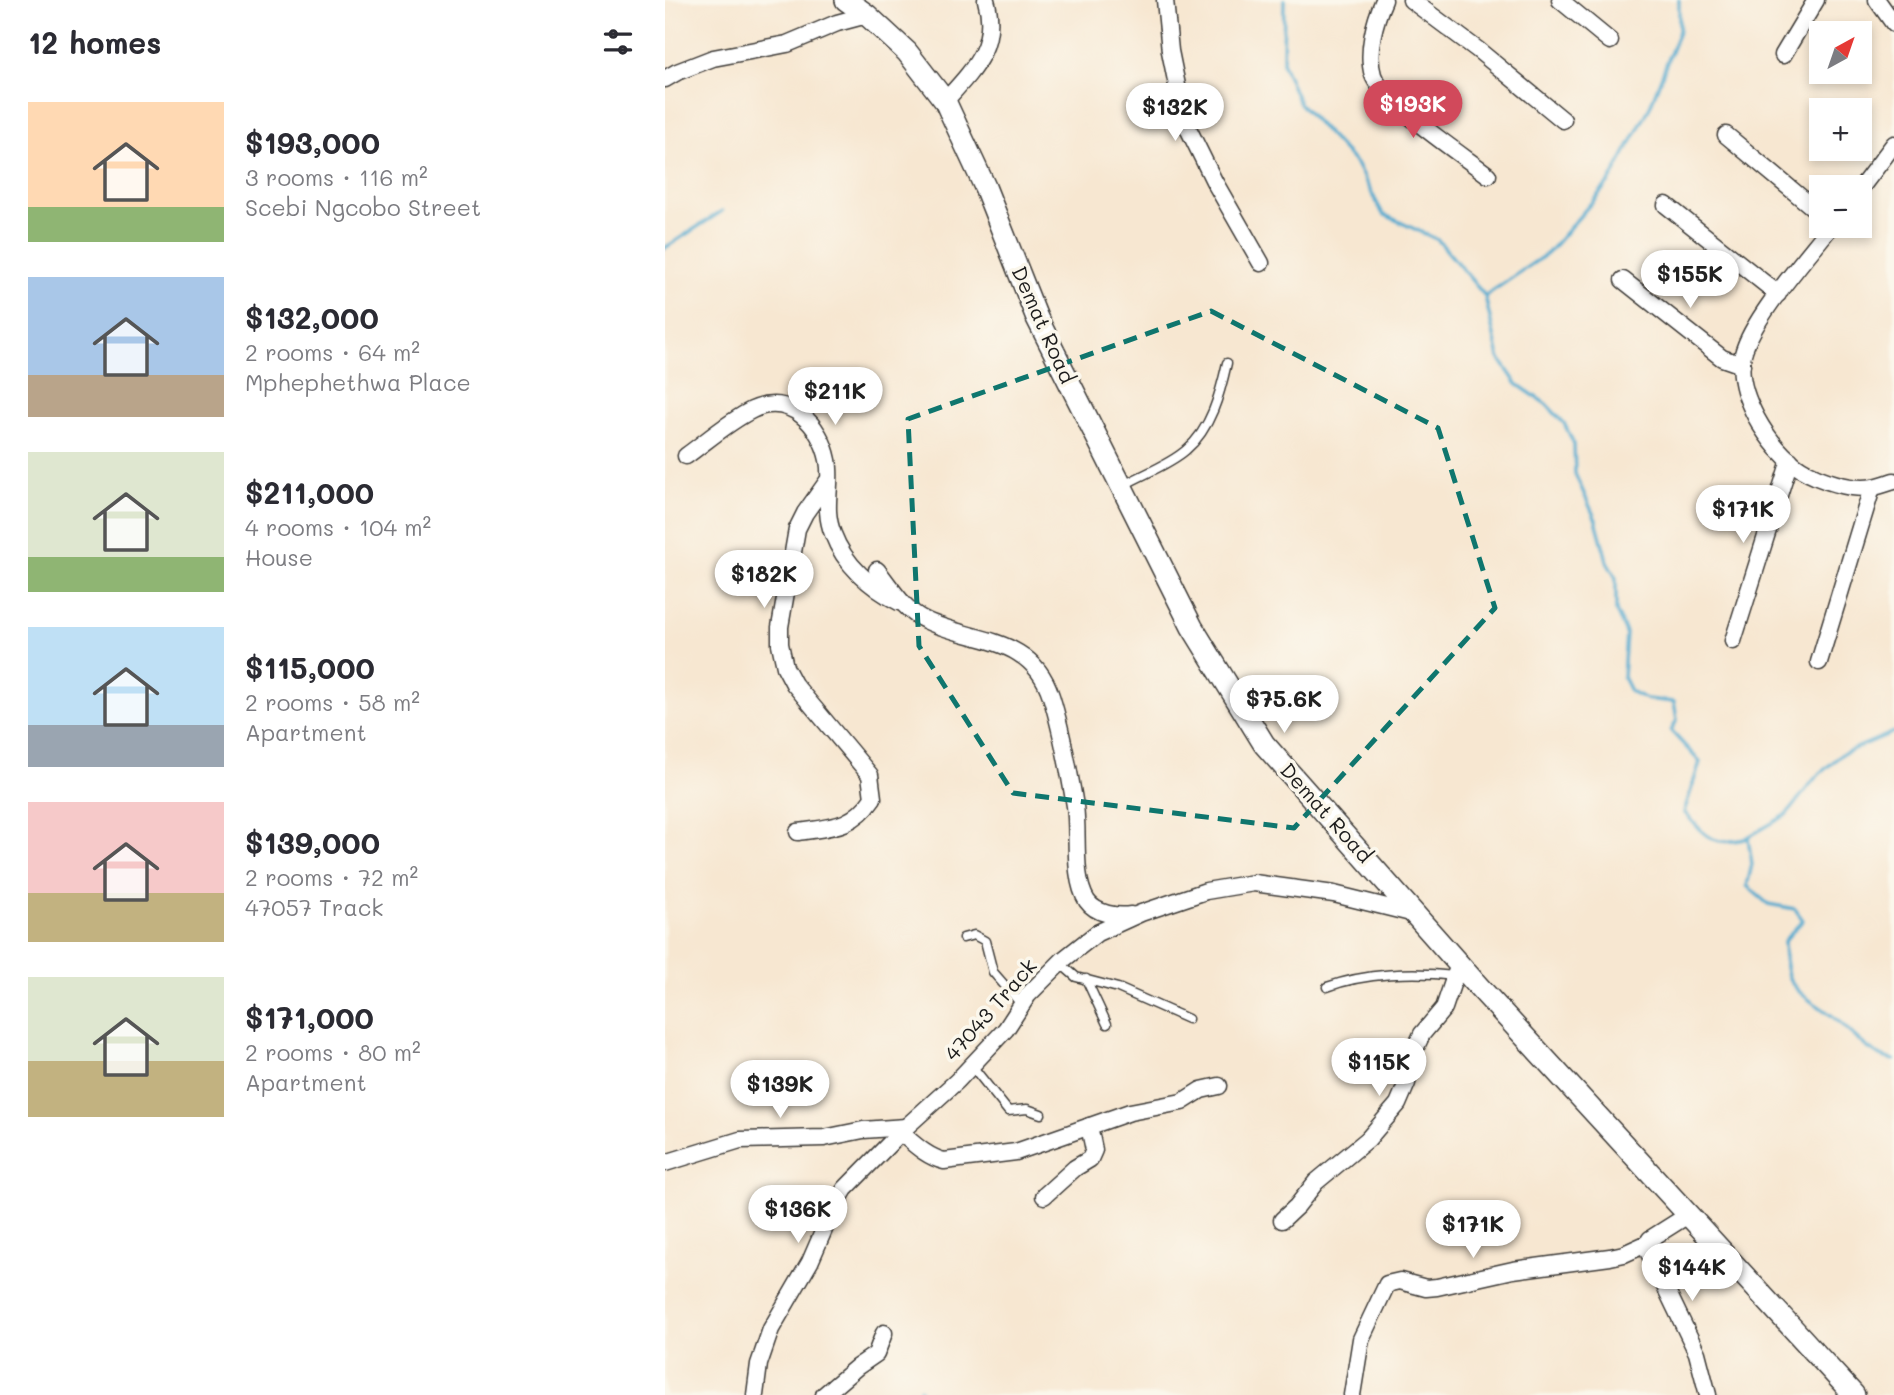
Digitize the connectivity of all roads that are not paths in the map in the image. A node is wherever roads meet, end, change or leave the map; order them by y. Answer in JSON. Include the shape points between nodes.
{"nodes":[{"id":1,"x":846,"y":0,"type":"edge"},
{"id":2,"x":986,"y":0,"type":"edge"},
{"id":3,"x":1165,"y":0,"type":"edge"},
{"id":4,"x":1384,"y":0,"type":"edge"},
{"id":5,"x":1411,"y":0,"type":"edge"},
{"id":6,"x":1560,"y":0,"type":"edge"},
{"id":7,"x":1816,"y":0,"type":"edge"},
{"id":8,"x":1877,"y":0,"type":"edge"},
{"id":9,"x":867,"y":15,"type":"junction"},
{"id":10,"x":1894,"y":24,"type":"edge"},
{"id":11,"x":1610,"y":41,"type":"dead end"},
{"id":12,"x":1783,"y":55,"type":"dead end"},
{"id":13,"x":665,"y":79,"type":"edge"},
{"id":14,"x":945,"y":101,"type":"junction"},
{"id":15,"x":1563,"y":120,"type":"dead end"},
{"id":16,"x":1726,"y":135,"type":"dead end"},
{"id":17,"x":1894,"y":144,"type":"edge"},
{"id":18,"x":1488,"y":175,"type":"dead end"},
{"id":19,"x":1871,"y":175,"type":"edge"},
{"id":20,"x":1809,"y":204,"type":"edge"},
{"id":21,"x":1666,"y":205,"type":"dead end"},
{"id":22,"x":1822,"y":238,"type":"edge"},
{"id":23,"x":1261,"y":263,"type":"dead end"},
{"id":24,"x":1623,"y":281,"type":"dead end"},
{"id":25,"x":1779,"y":294,"type":"junction"},
{"id":26,"x":1227,"y":363,"type":"dead end"},
{"id":27,"x":1742,"y":365,"type":"junction"},
{"id":28,"x":685,"y":456,"type":"dead end"},
{"id":29,"x":1790,"y":460,"type":"junction"},
{"id":30,"x":1894,"y":481,"type":"edge"},
{"id":31,"x":827,"y":482,"type":"junction"},
{"id":32,"x":1121,"y":486,"type":"junction"},
{"id":33,"x":1872,"y":488,"type":"junction"},
{"id":34,"x":877,"y":570,"type":"dead end"},
{"id":35,"x":904,"y":604,"type":"junction"},
{"id":36,"x":1733,"y":640,"type":"dead end"},
{"id":37,"x":1819,"y":662,"type":"dead end"},
{"id":38,"x":798,"y":832,"type":"dead end"},
{"id":39,"x":1140,"y":914,"type":"junction"},
{"id":40,"x":1415,"y":914,"type":"junction"},
{"id":41,"x":963,"y":938,"type":"dead end"},
{"id":42,"x":1060,"y":963,"type":"junction"},
{"id":43,"x":1457,"y":970,"type":"junction"},
{"id":44,"x":1086,"y":979,"type":"junction"},
{"id":45,"x":1327,"y":987,"type":"dead end"},
{"id":46,"x":1022,"y":1005,"type":"junction"},
{"id":47,"x":1188,"y":1019,"type":"dead end"},
{"id":48,"x":1107,"y":1024,"type":"dead end"},
{"id":49,"x":972,"y":1066,"type":"junction"},
{"id":50,"x":1219,"y":1086,"type":"dead end"},
{"id":51,"x":1041,"y":1114,"type":"dead end"},
{"id":52,"x":1089,"y":1126,"type":"junction"},
{"id":53,"x":904,"y":1130,"type":"junction"},
{"id":54,"x":665,"y":1163,"type":"edge"},
{"id":55,"x":1044,"y":1196,"type":"dead end"},
{"id":56,"x":1688,"y":1215,"type":"junction"},
{"id":57,"x":1282,"y":1220,"type":"dead end"},
{"id":58,"x":1648,"y":1243,"type":"junction"},
{"id":59,"x":884,"y":1333,"type":"dead end"},
{"id":60,"x":755,"y":1395,"type":"edge"},
{"id":61,"x":824,"y":1395,"type":"edge"},
{"id":62,"x":1352,"y":1395,"type":"edge"},
{"id":63,"x":1708,"y":1395,"type":"edge"},
{"id":64,"x":1854,"y":1395,"type":"edge"}],
"edges":[{"from":1,"to":9,"type":"street","name":"Demat Road"},
{"from":2,"to":14,"type":"street","via":[[990,23],[982,57]]},
{"from":3,"to":23,"type":"street","via":[[1184,120]]},
{"from":4,"to":18,"type":"street","via":[[1371,50],[1378,85]]},
{"from":5,"to":15,"type":"street"},
{"from":6,"to":11,"type":"street"},
{"from":7,"to":12,"type":"street"},
{"from":8,"to":10,"type":"street"},
{"from":9,"to":13,"type":"street","via":[[787,44],[713,58]]},
{"from":9,"to":14,"type":"street","name":"Demat Road","via":[[907,52]]},
{"from":14,"to":32,"type":"street","name":"Demat Road","via":[[1037,318]]},
{"from":16,"to":20,"type":"street"},
{"from":17,"to":19,"type":"street"},
{"from":21,"to":25,"type":"street"},
{"from":22,"to":25,"type":"street"},
{"from":24,"to":27,"type":"street","via":[[1722,358]]},
{"from":25,"to":27,"type":"street","via":[[1747,343]]},
{"from":26,"to":32,"type":"lane","via":[[1220,394],[1198,438],[1184,452]]},
{"from":27,"to":29,"type":"street","via":[[1748,401],[1762,428]]},
{"from":28,"to":31,"type":"street","via":[[753,410],[783,406],[809,419],[817,432],[828,463]]},
{"from":29,"to":33,"type":"street","via":[[1828,480]]},
{"from":29,"to":36,"type":"street"},
{"from":30,"to":33,"type":"street"},
{"from":31,"to":35,"type":"street","via":[[828,519],[849,561],[883,594]]},
{"from":31,"to":38,"type":"street","via":[[797,529],[780,643],[794,684],[870,775],[873,798],[852,820]]},
{"from":32,"to":40,"type":"street","name":"Demat Road","via":[[1192,627],[1264,744]]},
{"from":33,"to":37,"type":"street"},
{"from":34,"to":35,"type":"street"},
{"from":35,"to":39,"type":"street","via":[[923,620],[1002,644],[1023,655],[1044,677],[1075,808],[1085,898],[1102,912]]},
{"from":39,"to":40,"type":"street","name":"47043 Track","via":[[1206,891],[1254,883],[1334,894]]},
{"from":39,"to":42,"type":"street","name":"47043 Track","via":[[1097,933]]},
{"from":40,"to":43,"type":"street","name":"Demat Road"},
{"from":41,"to":46,"type":"lane","via":[[974,935],[985,941],[993,972]]},
{"from":42,"to":44,"type":"lane","via":[[1076,977]]},
{"from":42,"to":46,"type":"street","name":"47043 Track"},
{"from":43,"to":45,"type":"lane","via":[[1352,979]]},
{"from":43,"to":56,"type":"street","name":"Demat Road"},
{"from":43,"to":57,"type":"street","via":[[1444,1008],[1422,1034],[1398,1104],[1368,1139],[1323,1174]]},
{"from":44,"to":47,"type":"lane"},
{"from":44,"to":48,"type":"lane"},
{"from":46,"to":49,"type":"street","name":"47043 Track"},
{"from":49,"to":51,"type":"lane","via":[[1008,1111]]},
{"from":49,"to":53,"type":"street","name":"47043 Track"},
{"from":50,"to":52,"type":"street","via":[[1182,1102]]},
{"from":52,"to":53,"type":"street","via":[[1016,1152],[944,1161],[922,1151]]},
{"from":52,"to":55,"type":"street","via":[[1094,1150],[1090,1159]]},
{"from":53,"to":54,"type":"street","via":[[740,1140]]},
{"from":53,"to":60,"type":"street","name":"47043 Track","via":[[839,1198],[810,1262],[771,1329]]},
{"from":56,"to":58,"type":"street"},
{"from":56,"to":64,"type":"street","name":"Demat Road"},
{"from":58,"to":62,"type":"street","via":[[1610,1257],[1513,1269],[1437,1287],[1391,1282],[1361,1339]]},
{"from":58,"to":63,"type":"street","via":[[1647,1251],[1702,1364]]},
{"from":59,"to":61,"type":"street","via":[[876,1354]]}]}
